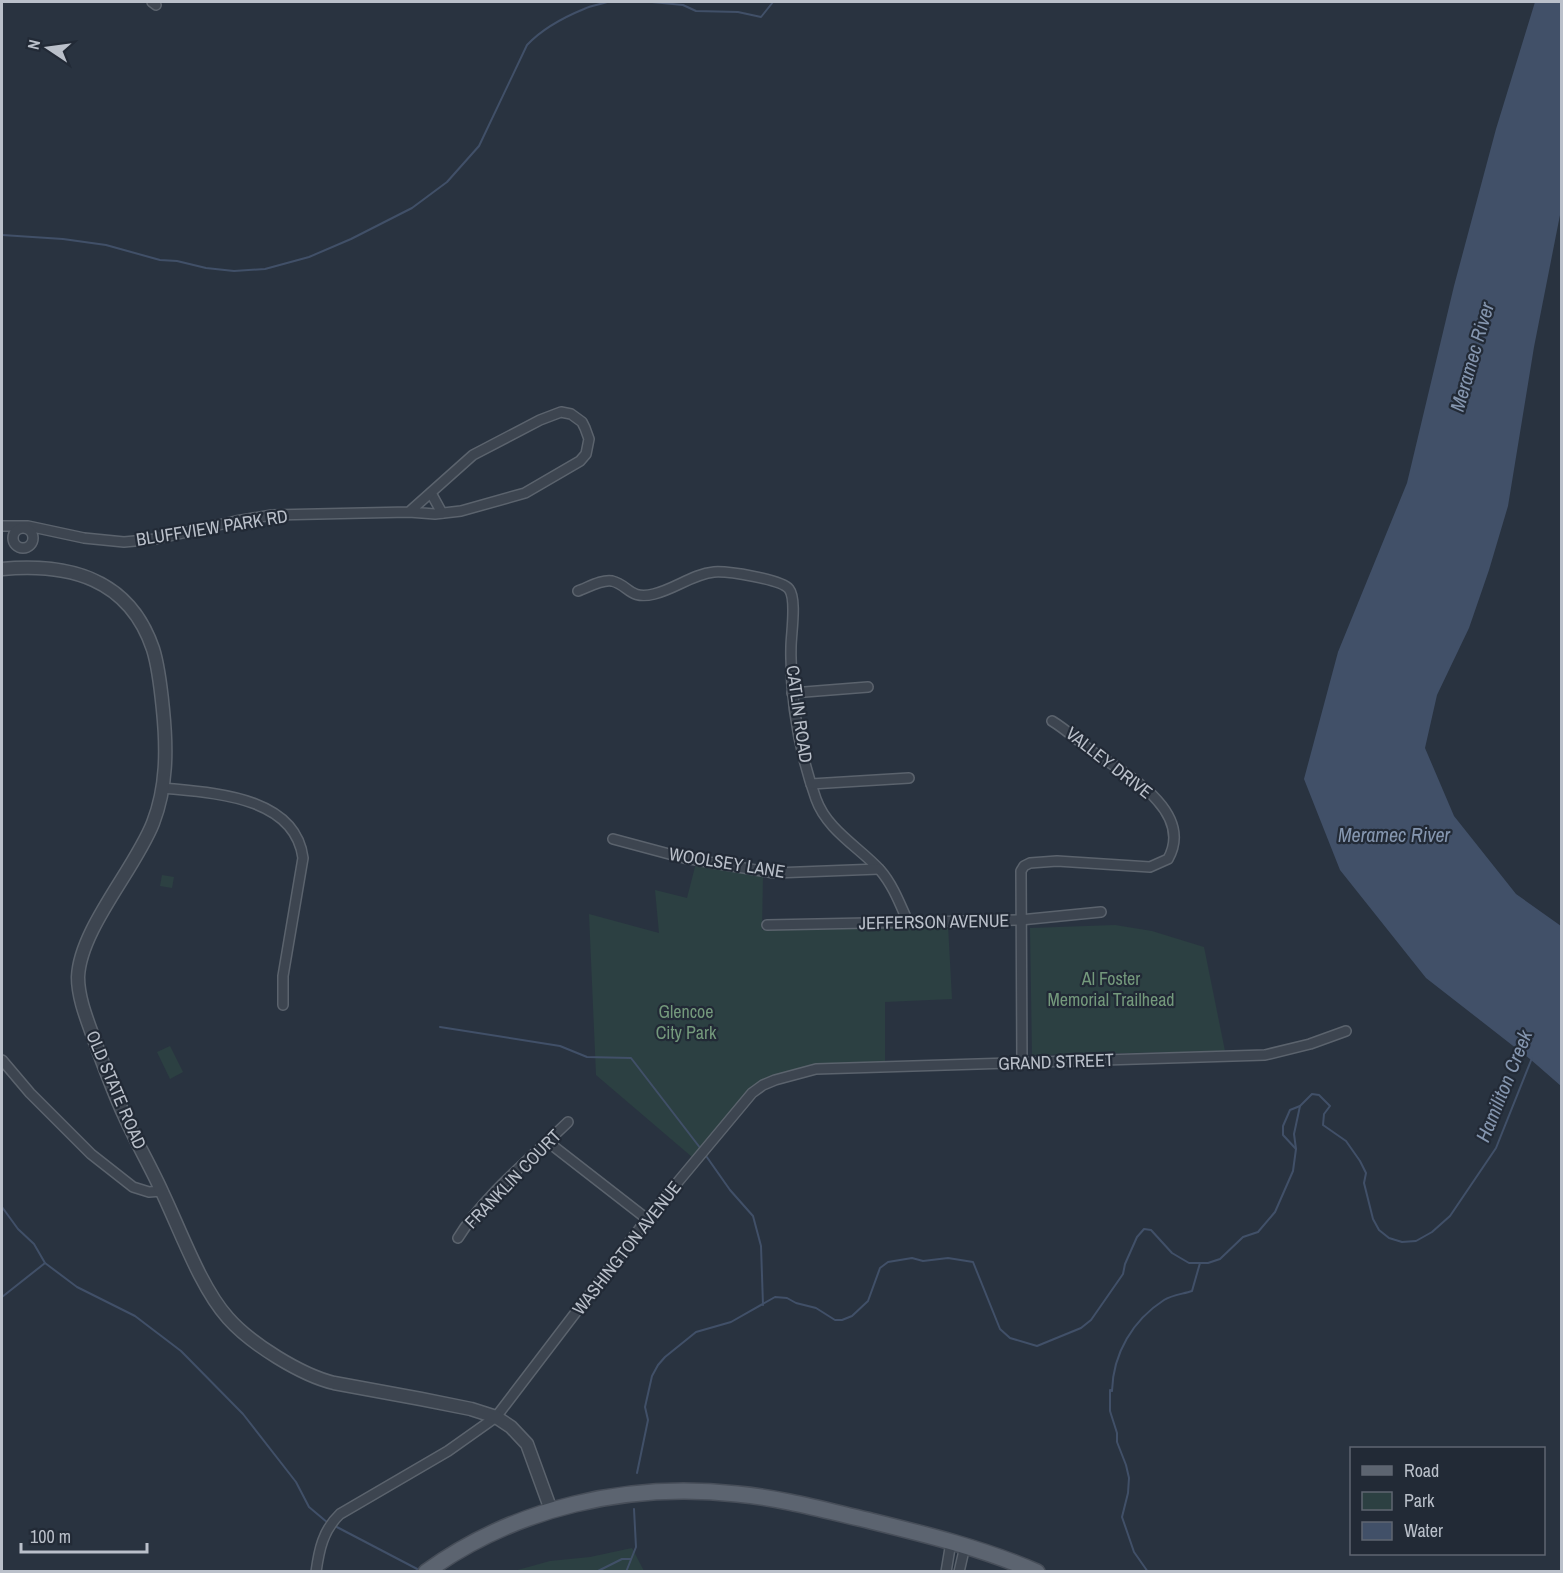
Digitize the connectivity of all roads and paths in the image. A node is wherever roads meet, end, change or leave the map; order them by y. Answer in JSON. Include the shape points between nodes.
{"nodes":[{"id":1,"x":431,"y":493,"type":"junction"},
{"id":2,"x":409,"y":512,"type":"junction"},
{"id":3,"x":442,"y":513,"type":"junction"},
{"id":4,"x":2,"y":526,"type":"edge"},
{"id":5,"x":52,"y":531,"type":"junction"},
{"id":6,"x":2,"y":536,"type":"edge"},
{"id":7,"x":13,"y":543,"type":"junction"},
{"id":8,"x":32,"y":544,"type":"junction"},
{"id":9,"x":2,"y":569,"type":"edge"},
{"id":10,"x":578,"y":591,"type":"dead end"},
{"id":11,"x":868,"y":687,"type":"dead end"},
{"id":12,"x":792,"y":693,"type":"junction"},
{"id":13,"x":1052,"y":721,"type":"dead end"},
{"id":14,"x":909,"y":778,"type":"dead end"},
{"id":15,"x":811,"y":784,"type":"junction"},
{"id":16,"x":163,"y":788,"type":"junction"},
{"id":17,"x":613,"y":838,"type":"dead end"},
{"id":18,"x":879,"y":869,"type":"junction"},
{"id":19,"x":1101,"y":912,"type":"dead end"},
{"id":20,"x":1020,"y":920,"type":"junction"},
{"id":21,"x":908,"y":922,"type":"junction"},
{"id":22,"x":767,"y":925,"type":"dead end"},
{"id":23,"x":283,"y":1005,"type":"dead end"},
{"id":24,"x":1346,"y":1031,"type":"dead end"},
{"id":25,"x":2,"y":1060,"type":"edge"},
{"id":26,"x":1022,"y":1063,"type":"junction"},
{"id":27,"x":763,"y":1085,"type":"joint"},
{"id":28,"x":568,"y":1122,"type":"dead end"},
{"id":29,"x":548,"y":1142,"type":"junction"},
{"id":30,"x":162,"y":1191,"type":"junction"},
{"id":31,"x":647,"y":1219,"type":"junction"},
{"id":32,"x":458,"y":1238,"type":"dead end"},
{"id":33,"x":496,"y":1417,"type":"junction"},
{"id":34,"x":551,"y":1510,"type":"junction"},
{"id":35,"x":958,"y":1544,"type":"junction"},
{"id":36,"x":316,"y":1572,"type":"edge"},
{"id":37,"x":426,"y":1572,"type":"edge"},
{"id":38,"x":946,"y":1572,"type":"edge"},
{"id":39,"x":959,"y":1572,"type":"edge"},
{"id":40,"x":1037,"y":1572,"type":"edge"}],
"edges":[{"from":1,"to":2,"type":"street","name":"BLUFFVIEW PARK RD"},
{"from":1,"to":3,"type":"street"},
{"from":1,"to":3,"type":"street","name":"BLUFFVIEW PARK RD","via":[[473,455],[540,420],[561,412],[582,422],[589,439],[580,461],[525,493],[484,506]]},
{"from":2,"to":3,"type":"street","name":"BLUFFVIEW PARK RD"},
{"from":2,"to":5,"type":"street","name":"BLUFFVIEW PARK RD","via":[[272,515],[124,542]]},
{"from":4,"to":5,"type":"street","name":"BLUFFVIEW PARK RD"},
{"from":5,"to":8,"type":"street"},
{"from":6,"to":7,"type":"street"},
{"from":7,"to":8,"type":"street","via":[[21,549]]},
{"from":7,"to":8,"type":"street","via":[[14,533],[25,528],[33,535]]},
{"from":9,"to":16,"type":"street","name":"OLD STATE ROAD","via":[[41,568],[81,574],[117,592],[132,609],[145,630],[158,673],[165,738]]},
{"from":10,"to":12,"type":"street","name":"CATLIN ROAD","via":[[610,581],[634,594],[650,595],[715,572],[784,585],[792,596]]},
{"from":11,"to":12,"type":"street"},
{"from":12,"to":15,"type":"street","name":"CATLIN ROAD"},
{"from":13,"to":20,"type":"street","name":"VALLEY DRIVE","via":[[1146,787],[1169,819],[1175,841],[1168,859],[1149,867],[1057,861],[1024,866]]},
{"from":14,"to":15,"type":"street"},
{"from":15,"to":18,"type":"street","name":"CATLIN ROAD","via":[[817,802],[833,826]]},
{"from":16,"to":23,"type":"street","via":[[204,792],[258,805],[282,818],[297,835],[303,858],[283,976]]},
{"from":16,"to":30,"type":"street","name":"OLD STATE ROAD","via":[[147,836],[87,942],[78,976],[85,1014],[112,1088]]},
{"from":17,"to":18,"type":"street","name":"WOOLSEY LANE","via":[[684,858],[774,873]]},
{"from":18,"to":21,"type":"street","name":"CATLIN ROAD"},
{"from":19,"to":20,"type":"street","name":"JEFFERSON AVENUE"},
{"from":20,"to":21,"type":"street","name":"JEFFERSON AVENUE"},
{"from":20,"to":26,"type":"street"},
{"from":21,"to":22,"type":"street","name":"JEFFERSON AVENUE"},
{"from":24,"to":26,"type":"street","name":"GRAND STREET","via":[[1265,1055]]},
{"from":25,"to":30,"type":"street","via":[[100,1162],[133,1187]]},
{"from":26,"to":27,"type":"street","name":"GRAND STREET","via":[[816,1069]]},
{"from":27,"to":31,"type":"street","name":"WASHINGTON AVENUE","via":[[752,1093]]},
{"from":28,"to":29,"type":"street","name":"FRANKLIN COURT"},
{"from":29,"to":31,"type":"street"},
{"from":29,"to":32,"type":"street","name":"FRANKLIN COURT","via":[[483,1206]]},
{"from":30,"to":33,"type":"street","name":"OLD STATE ROAD","via":[[219,1307],[236,1326],[277,1356],[323,1381]]},
{"from":31,"to":33,"type":"street","name":"WASHINGTON AVENUE"},
{"from":33,"to":34,"type":"street","name":"OLD STATE ROAD","via":[[527,1444]]},
{"from":33,"to":36,"type":"street","name":"WASHINGTON AVENUE","via":[[448,1451],[340,1514],[323,1537]]},
{"from":34,"to":35,"type":"main road","via":[[635,1493],[739,1494]]},
{"from":34,"to":37,"type":"main road","via":[[484,1536]]},
{"from":35,"to":38,"type":"street"},
{"from":35,"to":39,"type":"street"},
{"from":35,"to":40,"type":"main road"}]}
